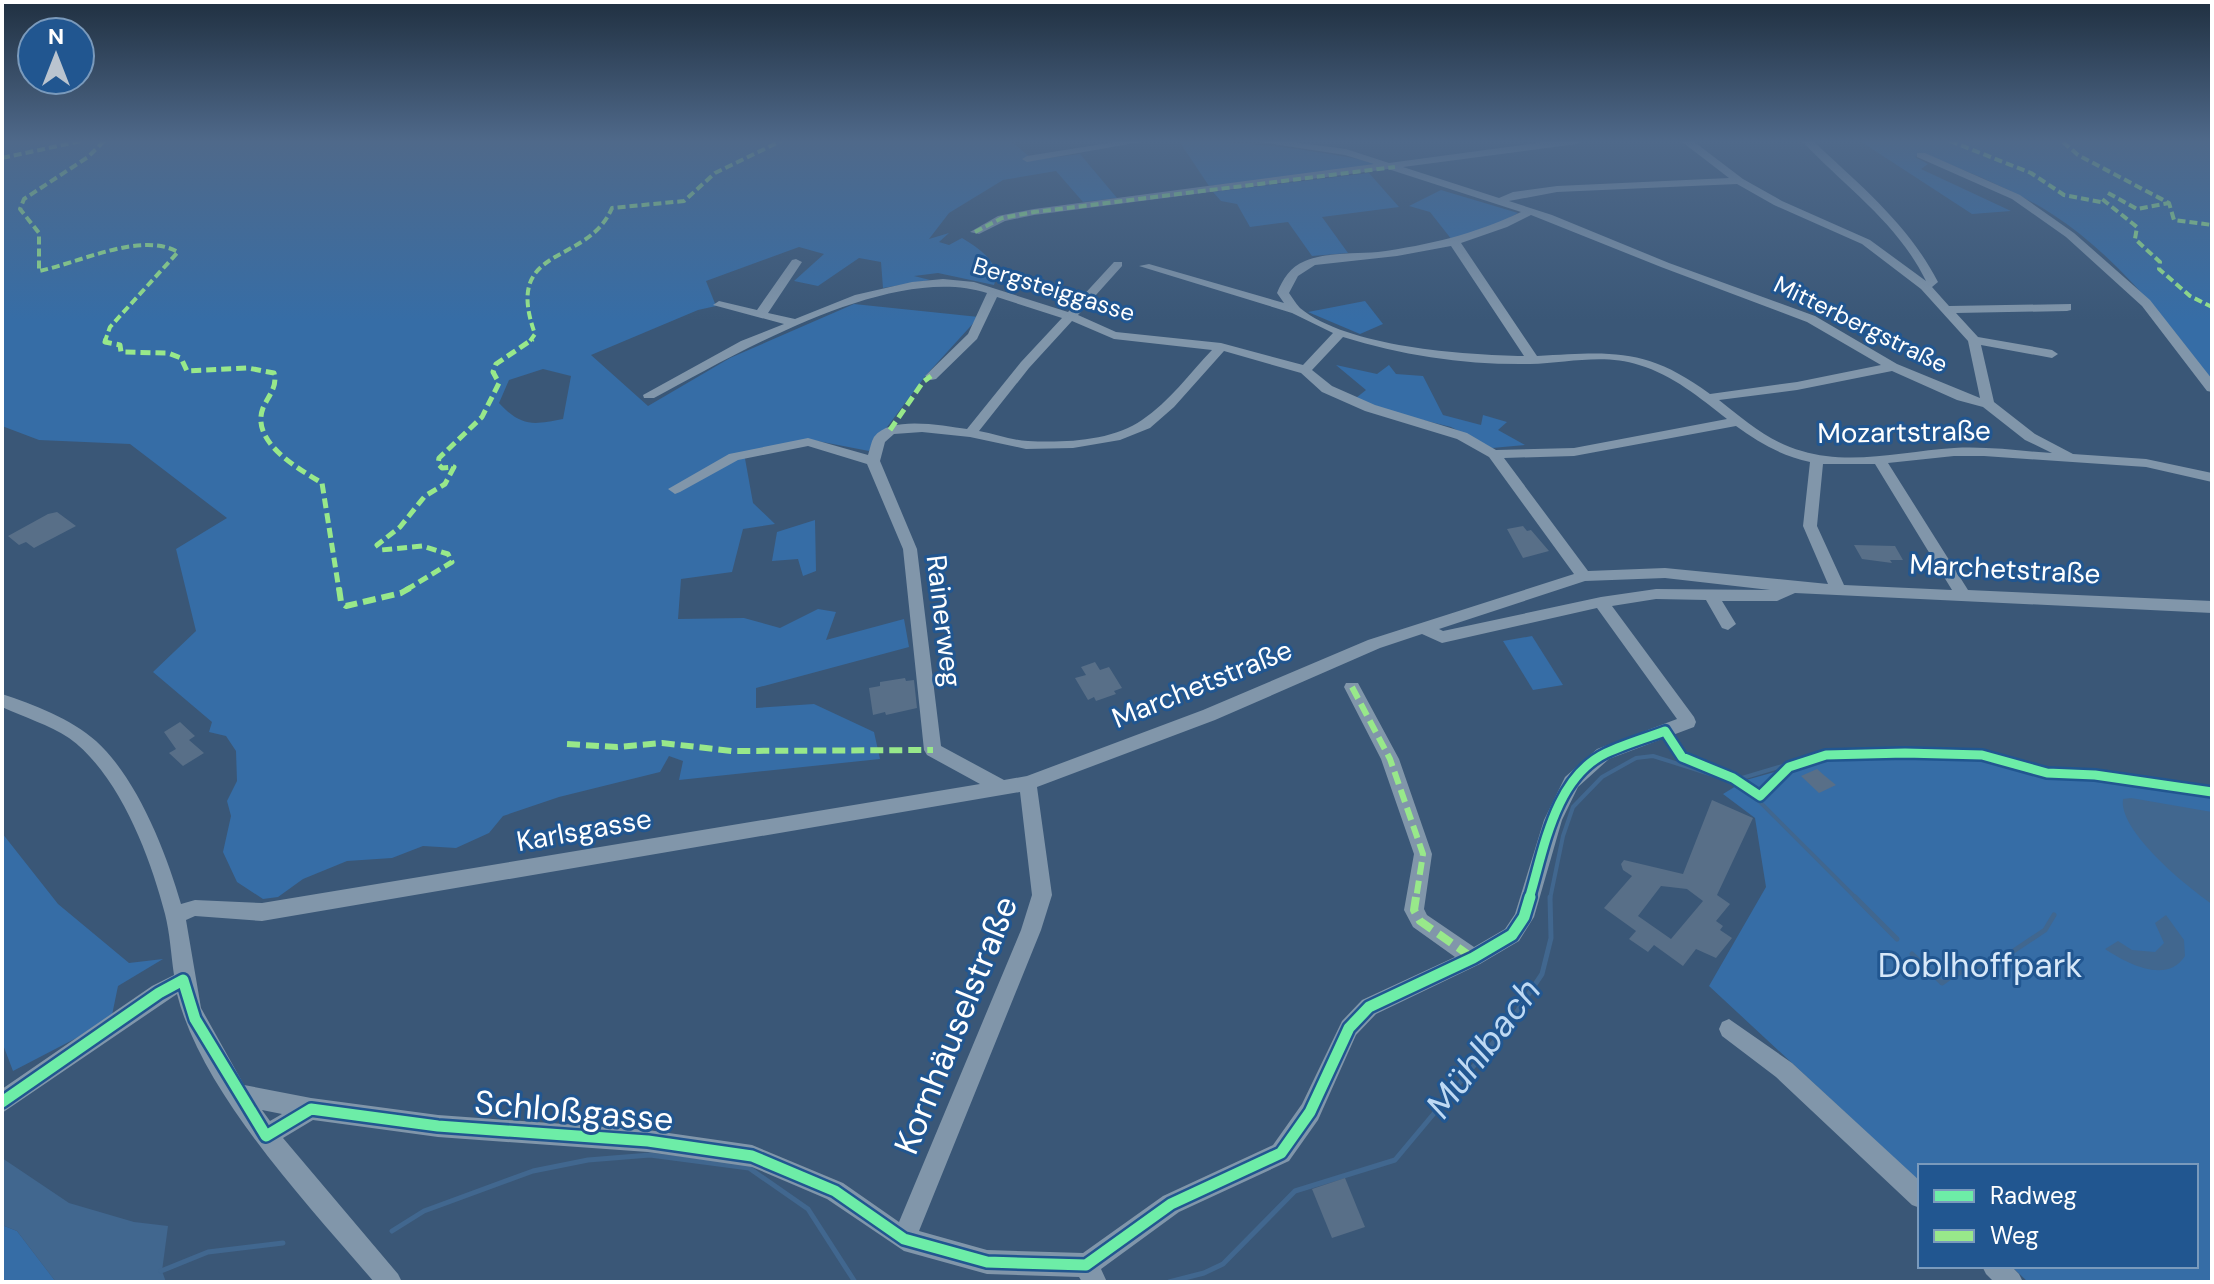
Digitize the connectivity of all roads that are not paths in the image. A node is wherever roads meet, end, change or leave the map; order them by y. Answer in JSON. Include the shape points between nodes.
{"nodes":[{"id":1,"x":1123,"y":201,"type":"edge"},
{"id":2,"x":1496,"y":201,"type":"edge"},
{"id":3,"x":1774,"y":201,"type":"edge"},
{"id":4,"x":1869,"y":201,"type":"edge"},
{"id":5,"x":2022,"y":201,"type":"edge"},
{"id":6,"x":1499,"y":202,"type":"joint"},
{"id":7,"x":1529,"y":212,"type":"junction"},
{"id":8,"x":975,"y":232,"type":"dead end"},
{"id":9,"x":1456,"y":244,"type":"junction"},
{"id":10,"x":796,"y":262,"type":"dead end"},
{"id":11,"x":1118,"y":264,"type":"dead end"},
{"id":12,"x":1145,"y":266,"type":"dead end"},
{"id":13,"x":1925,"y":287,"type":"junction"},
{"id":14,"x":994,"y":291,"type":"junction"},
{"id":15,"x":719,"y":305,"type":"dead end"},
{"id":16,"x":2067,"y":307,"type":"dead end"},
{"id":17,"x":1296,"y":310,"type":"junction"},
{"id":18,"x":1947,"y":310,"type":"junction"},
{"id":19,"x":760,"y":315,"type":"junction"},
{"id":20,"x":1072,"y":317,"type":"junction"},
{"id":21,"x":793,"y":322,"type":"junction"},
{"id":22,"x":1340,"y":333,"type":"junction"},
{"id":23,"x":1974,"y":340,"type":"junction"},
{"id":24,"x":1221,"y":347,"type":"junction"},
{"id":25,"x":2052,"y":354,"type":"dead end"},
{"id":26,"x":1533,"y":360,"type":"junction"},
{"id":27,"x":1893,"y":367,"type":"junction"},
{"id":28,"x":1305,"y":370,"type":"junction"},
{"id":29,"x":931,"y":376,"type":"dead end"},
{"id":30,"x":2212,"y":388,"type":"edge"},
{"id":31,"x":649,"y":395,"type":"dead end"},
{"id":32,"x":1707,"y":398,"type":"junction"},
{"id":33,"x":1988,"y":404,"type":"junction"},
{"id":34,"x":1738,"y":421,"type":"junction"},
{"id":35,"x":970,"y":433,"type":"junction"},
{"id":36,"x":1494,"y":454,"type":"junction"},
{"id":37,"x":2074,"y":459,"type":"junction"},
{"id":38,"x":1817,"y":460,"type":"junction"},
{"id":39,"x":873,"y":461,"type":"junction"},
{"id":40,"x":1880,"y":461,"type":"junction"},
{"id":41,"x":2212,"y":478,"type":"edge"},
{"id":42,"x":675,"y":489,"type":"dead end"},
{"id":43,"x":1584,"y":576,"type":"junction"},
{"id":44,"x":1795,"y":588,"type":"junction"},
{"id":45,"x":1838,"y":589,"type":"junction"},
{"id":46,"x":1711,"y":595,"type":"junction"},
{"id":47,"x":1963,"y":595,"type":"junction"},
{"id":48,"x":1601,"y":602,"type":"junction"},
{"id":49,"x":2212,"y":607,"type":"edge"},
{"id":50,"x":1728,"y":624,"type":"dead end"},
{"id":51,"x":1422,"y":628,"type":"junction"},
{"id":52,"x":1352,"y":687,"type":"dead end"},
{"id":53,"x":2,"y":700,"type":"edge"},
{"id":54,"x":1028,"y":783,"type":"junction"},
{"id":55,"x":1003,"y":788,"type":"junction"},
{"id":56,"x":175,"y":915,"type":"junction"},
{"id":57,"x":1473,"y":958,"type":"junction"},
{"id":58,"x":183,"y":980,"type":"junction"},
{"id":59,"x":1729,"y":1029,"type":"dead end"},
{"id":60,"x":239,"y":1095,"type":"junction"},
{"id":61,"x":2,"y":1102,"type":"edge"},
{"id":62,"x":311,"y":1109,"type":"junction"},
{"id":63,"x":266,"y":1136,"type":"junction"},
{"id":64,"x":1918,"y":1195,"type":"edge"},
{"id":65,"x":904,"y":1239,"type":"junction"},
{"id":66,"x":1996,"y":1268,"type":"edge"},
{"id":67,"x":1090,"y":1273,"type":"edge"},
{"id":68,"x":390,"y":1282,"type":"edge"},
{"id":69,"x":2011,"y":1282,"type":"edge"}],
"edges":[{"from":1,"to":8,"type":"street","via":[[1002,218]]},
{"from":2,"to":6,"type":"street","name":"Mitterbergstraße"},
{"from":3,"to":13,"type":"street","via":[[1866,242]]},
{"from":4,"to":13,"type":"street","via":[[1922,258],[1932,282]]},
{"from":5,"to":30,"type":"street","via":[[2070,235],[2146,303]]},
{"from":6,"to":7,"type":"street","name":"Mitterbergstraße"},
{"from":7,"to":9,"type":"street"},
{"from":7,"to":27,"type":"street","name":"Mitterbergstraße","via":[[1811,319]]},
{"from":9,"to":17,"type":"street","via":[[1300,267],[1288,278],[1283,293]]},
{"from":9,"to":26,"type":"street"},
{"from":10,"to":19,"type":"street"},
{"from":11,"to":20,"type":"street"},
{"from":12,"to":17,"type":"street","name":"Mozartstraße"},
{"from":13,"to":18,"type":"street"},
{"from":14,"to":20,"type":"street","name":"Bergsteiggasse"},
{"from":14,"to":21,"type":"street","name":"Bergsteiggasse","via":[[943,282],[912,285],[859,297]]},
{"from":14,"to":29,"type":"street","via":[[973,336]]},
{"from":15,"to":19,"type":"street"},
{"from":16,"to":18,"type":"street"},
{"from":17,"to":22,"type":"street","name":"Mozartstraße"},
{"from":18,"to":23,"type":"street"},
{"from":19,"to":21,"type":"street"},
{"from":20,"to":24,"type":"street","name":"Bergsteiggasse","via":[[1114,335]]},
{"from":20,"to":35,"type":"street"},
{"from":21,"to":31,"type":"street","name":"Bergsteiggasse"},
{"from":22,"to":26,"type":"street","name":"Mozartstraße","via":[[1438,354]]},
{"from":22,"to":28,"type":"street"},
{"from":23,"to":25,"type":"street"},
{"from":23,"to":33,"type":"street"},
{"from":24,"to":28,"type":"street","name":"Bergsteiggasse"},
{"from":24,"to":35,"type":"street","via":[[1145,425],[1115,437],[1026,445]]},
{"from":26,"to":32,"type":"street","name":"Mozartstraße","via":[[1629,357],[1667,372]]},
{"from":27,"to":32,"type":"street"},
{"from":27,"to":33,"type":"street","name":"Mitterbergstraße"},
{"from":28,"to":36,"type":"street","name":"Bergsteiggasse","via":[[1327,389],[1462,436]]},
{"from":32,"to":34,"type":"street","name":"Mozartstraße"},
{"from":33,"to":37,"type":"street","via":[[2030,437]]},
{"from":34,"to":36,"type":"street","via":[[1574,452]]},
{"from":34,"to":38,"type":"street","name":"Mozartstraße","via":[[1788,453]]},
{"from":35,"to":39,"type":"street","via":[[890,430],[879,440]]},
{"from":36,"to":43,"type":"street","name":"Bergsteiggasse"},
{"from":37,"to":40,"type":"street","name":"Mozartstraße","via":[[1956,452]]},
{"from":37,"to":41,"type":"street","name":"Mozartstraße","via":[[2156,465]]},
{"from":38,"to":40,"type":"street","name":"Mozartstraße"},
{"from":38,"to":45,"type":"street","via":[[1810,526]]},
{"from":39,"to":42,"type":"street","via":[[808,442],[734,457]]},
{"from":39,"to":55,"type":"street","name":"Rainerweg","via":[[910,549],[933,750]]},
{"from":40,"to":47,"type":"street"},
{"from":43,"to":44,"type":"street","name":"Marchetstraße","via":[[1730,572]]},
{"from":43,"to":51,"type":"street","name":"Marchetstraße"},
{"from":44,"to":45,"type":"street","name":"Marchetstraße"},
{"from":44,"to":46,"type":"street","name":"Marchetstraße","via":[[1777,596]]},
{"from":45,"to":47,"type":"street","name":"Marchetstraße"},
{"from":46,"to":48,"type":"street","name":"Marchetstraße","via":[[1656,594]]},
{"from":46,"to":50,"type":"street"},
{"from":47,"to":49,"type":"street","name":"Marchetstraße"},
{"from":48,"to":51,"type":"street","name":"Marchetstraße","via":[[1442,637]]},
{"from":48,"to":57,"type":"street","name":"Schloßgasse","via":[[1688,722],[1603,754],[1571,782],[1553,820],[1524,917],[1512,935]]},
{"from":51,"to":54,"type":"street","name":"Marchetstraße"},
{"from":52,"to":57,"type":"street","via":[[1390,759],[1423,854],[1414,910],[1420,921]]},
{"from":53,"to":56,"type":"street","via":[[76,734],[116,773]]},
{"from":54,"to":55,"type":"street","name":"Marchetstraße"},
{"from":54,"to":65,"type":"street","name":"Kornhäuselstraße","via":[[1042,895]]},
{"from":55,"to":56,"type":"street","name":"Karlsgasse","via":[[262,912],[195,908]]},
{"from":56,"to":58,"type":"street"},
{"from":57,"to":67,"type":"street","name":"Schloßgasse","via":[[1369,1007],[1349,1028],[1310,1112],[1281,1153],[1171,1204]]},
{"from":58,"to":60,"type":"street","via":[[195,1019]]},
{"from":58,"to":61,"type":"street"},
{"from":59,"to":64,"type":"street","via":[[1784,1070]]},
{"from":60,"to":62,"type":"street","name":"Schloßgasse"},
{"from":60,"to":63,"type":"street"},
{"from":62,"to":63,"type":"street"},
{"from":62,"to":65,"type":"street","name":"Schloßgasse","via":[[752,1156],[835,1191]]},
{"from":63,"to":68,"type":"street"},
{"from":65,"to":67,"type":"street","name":"Schloßgasse","via":[[987,1262]]},
{"from":66,"to":69,"type":"street"}]}
